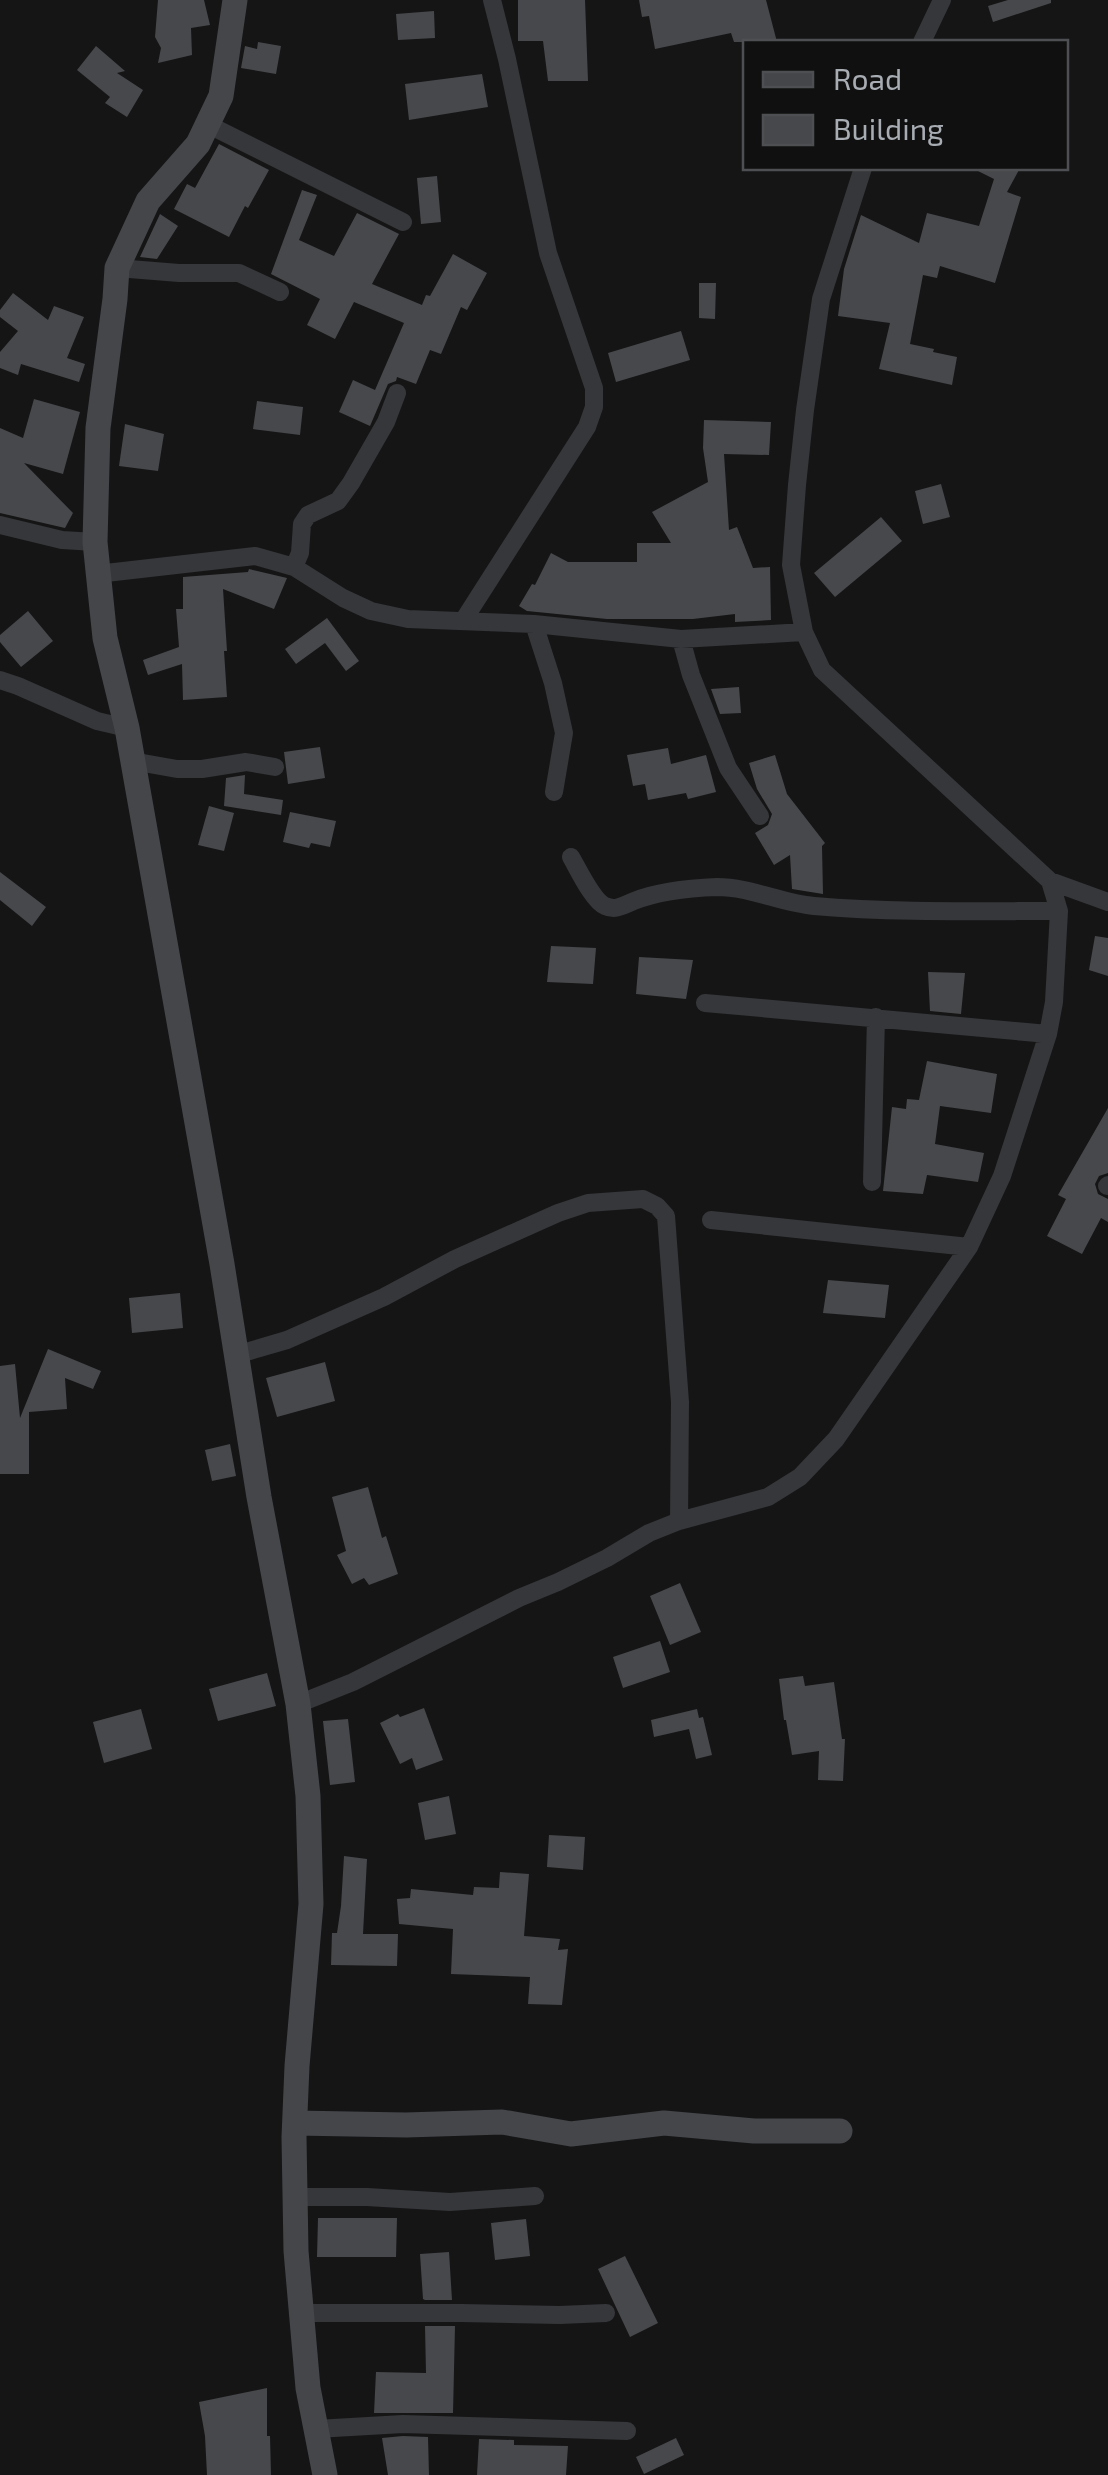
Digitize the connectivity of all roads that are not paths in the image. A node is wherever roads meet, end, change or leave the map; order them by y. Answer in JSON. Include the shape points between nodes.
{"nodes":[{"id":1,"x":235,"y":0,"type":"edge"},
{"id":2,"x":492,"y":0,"type":"edge"},
{"id":3,"x":942,"y":0,"type":"edge"},
{"id":4,"x":923,"y":40,"type":"edge"},
{"id":5,"x":207,"y":124,"type":"junction"},
{"id":6,"x":862,"y":170,"type":"edge"},
{"id":7,"x":403,"y":222,"type":"dead end"},
{"id":8,"x":117,"y":268,"type":"junction"},
{"id":9,"x":280,"y":292,"type":"dead end"},
{"id":10,"x":397,"y":393,"type":"dead end"},
{"id":11,"x":0,"y":524,"type":"edge"},
{"id":12,"x":95,"y":542,"type":"junction"},
{"id":13,"x":294,"y":566,"type":"junction"},
{"id":14,"x":97,"y":574,"type":"junction"},
{"id":15,"x":464,"y":621,"type":"junction"},
{"id":16,"x":534,"y":624,"type":"junction"},
{"id":17,"x":804,"y":632,"type":"junction"},
{"id":18,"x":681,"y":640,"type":"junction"},
{"id":19,"x":0,"y":680,"type":"edge"},
{"id":20,"x":127,"y":728,"type":"junction"},
{"id":21,"x":132,"y":761,"type":"junction"},
{"id":22,"x":275,"y":767,"type":"dead end"},
{"id":23,"x":554,"y":792,"type":"dead end"},
{"id":24,"x":760,"y":816,"type":"dead end"},
{"id":25,"x":571,"y":856,"type":"dead end"},
{"id":26,"x":1050,"y":881,"type":"junction"},
{"id":27,"x":1108,"y":902,"type":"edge"},
{"id":28,"x":1058,"y":910,"type":"junction"},
{"id":29,"x":705,"y":1003,"type":"dead end"},
{"id":30,"x":876,"y":1018,"type":"junction"},
{"id":31,"x":1048,"y":1034,"type":"junction"},
{"id":32,"x":872,"y":1182,"type":"dead end"},
{"id":33,"x":711,"y":1220,"type":"dead end"},
{"id":34,"x":970,"y":1247,"type":"junction"},
{"id":35,"x":236,"y":1355,"type":"junction"},
{"id":36,"x":679,"y":1521,"type":"junction"},
{"id":37,"x":298,"y":1704,"type":"junction"},
{"id":38,"x":295,"y":2123,"type":"junction"},
{"id":39,"x":840,"y":2131,"type":"dead end"},
{"id":40,"x":535,"y":2196,"type":"dead end"},
{"id":41,"x":295,"y":2197,"type":"junction"},
{"id":42,"x":302,"y":2313,"type":"junction"},
{"id":43,"x":606,"y":2314,"type":"dead end"},
{"id":44,"x":316,"y":2428,"type":"junction"},
{"id":45,"x":627,"y":2432,"type":"dead end"},
{"id":46,"x":325,"y":2475,"type":"edge"}],
"edges":[{"from":1,"to":5,"type":"street","via":[[221,96]]},
{"from":2,"to":15,"type":"street","via":[[548,253],[594,388],[594,407]]},
{"from":3,"to":4,"type":"street"},
{"from":5,"to":7,"type":"street"},
{"from":5,"to":8,"type":"street","via":[[198,144],[148,201]]},
{"from":6,"to":17,"type":"street","via":[[821,299],[805,410],[791,564]]},
{"from":8,"to":9,"type":"street","via":[[239,273]]},
{"from":8,"to":12,"type":"street","via":[[98,428]]},
{"from":10,"to":13,"type":"street","via":[[338,501],[302,524]]},
{"from":11,"to":12,"type":"street"},
{"from":12,"to":14,"type":"street"},
{"from":13,"to":14,"type":"street","via":[[255,556]]},
{"from":13,"to":15,"type":"street","via":[[371,611]]},
{"from":14,"to":20,"type":"street"},
{"from":15,"to":16,"type":"street"},
{"from":16,"to":18,"type":"street"},
{"from":16,"to":23,"type":"street","via":[[564,732]]},
{"from":17,"to":18,"type":"street"},
{"from":17,"to":26,"type":"street","via":[[822,670]]},
{"from":18,"to":24,"type":"street","via":[[728,768]]},
{"from":19,"to":20,"type":"street"},
{"from":20,"to":21,"type":"street"},
{"from":21,"to":22,"type":"street","via":[[177,769],[246,762]]},
{"from":21,"to":35,"type":"street"},
{"from":25,"to":28,"type":"street","via":[[606,907],[719,887],[870,910]]},
{"from":26,"to":27,"type":"street"},
{"from":26,"to":28,"type":"street"},
{"from":28,"to":31,"type":"street"},
{"from":29,"to":30,"type":"street"},
{"from":30,"to":31,"type":"street"},
{"from":30,"to":32,"type":"street"},
{"from":31,"to":34,"type":"street","via":[[1002,1176]]},
{"from":33,"to":34,"type":"street"},
{"from":34,"to":36,"type":"street","via":[[836,1438],[800,1477],[768,1497]]},
{"from":35,"to":36,"type":"street","via":[[287,1340],[558,1212],[643,1200],[666,1216],[680,1402]]},
{"from":35,"to":37,"type":"street"},
{"from":36,"to":37,"type":"street"},
{"from":37,"to":38,"type":"street","via":[[311,1904]]},
{"from":38,"to":39,"type":"street","via":[[502,2122],[571,2134],[664,2123]]},
{"from":38,"to":41,"type":"street"},
{"from":40,"to":41,"type":"street","via":[[450,2202]]},
{"from":41,"to":42,"type":"street"},
{"from":42,"to":43,"type":"street"},
{"from":42,"to":44,"type":"street"},
{"from":44,"to":45,"type":"street","via":[[402,2424]]},
{"from":44,"to":46,"type":"street"}]}
